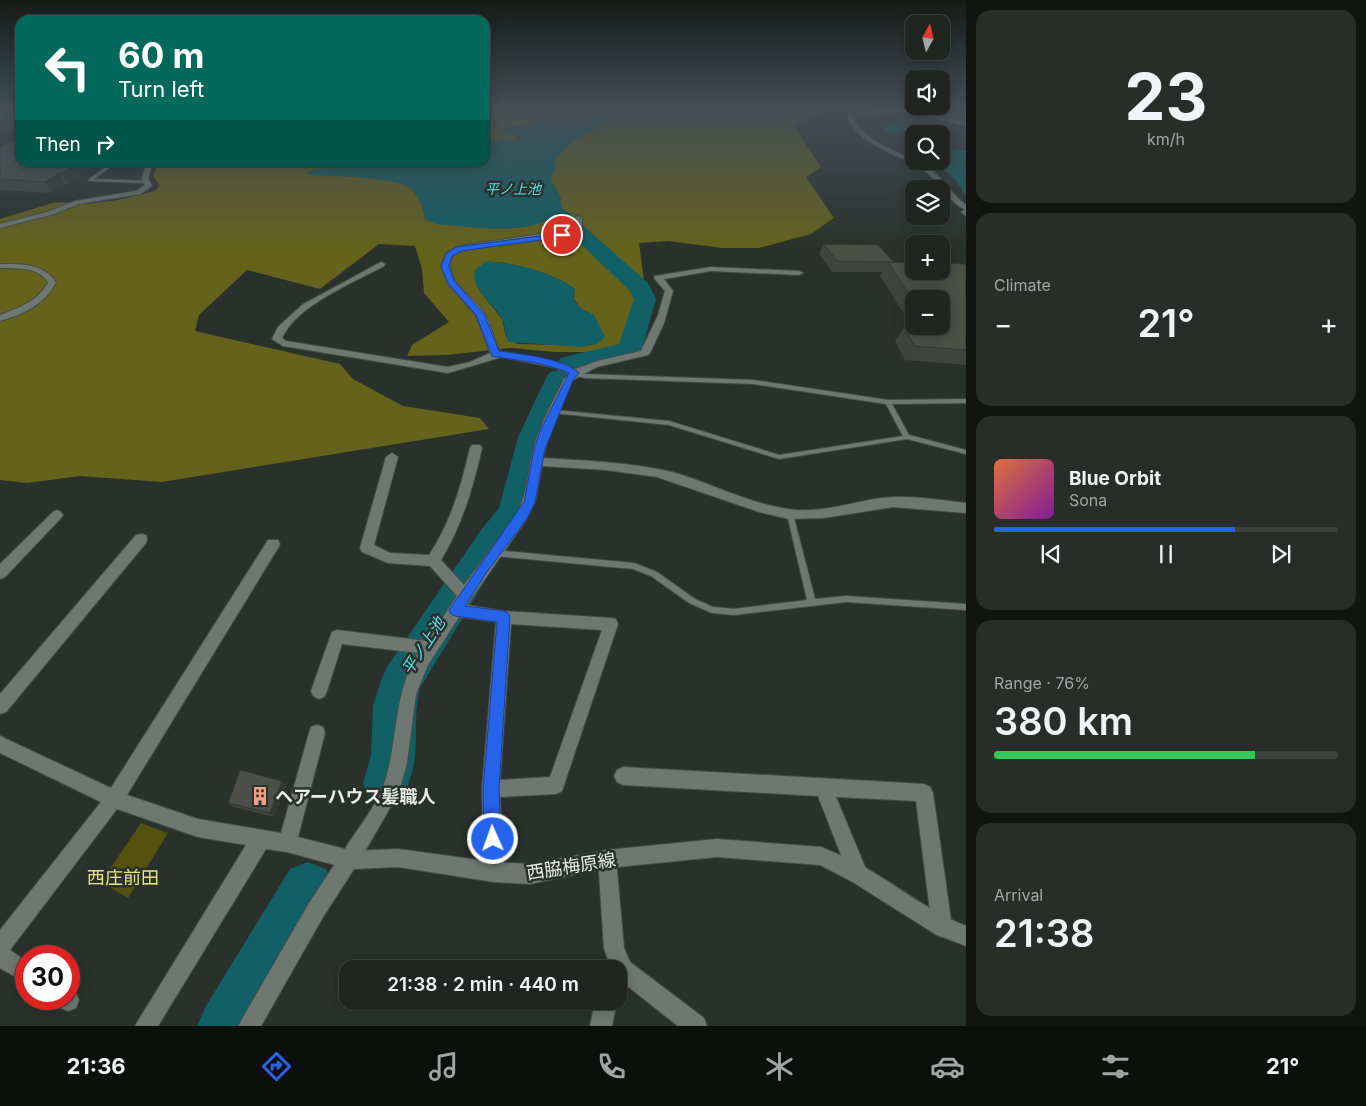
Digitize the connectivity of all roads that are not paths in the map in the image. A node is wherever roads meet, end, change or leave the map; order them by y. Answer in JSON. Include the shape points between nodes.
{"nodes":[{"id":1,"x":901,"y":155,"type":"edge"},
{"id":2,"x":109,"y":167,"type":"edge"},
{"id":3,"x":148,"y":167,"type":"edge"},
{"id":4,"x":147,"y":182,"type":"junction"},
{"id":5,"x":966,"y":211,"type":"edge"},
{"id":6,"x":578,"y":218,"type":"dead end"},
{"id":7,"x":0,"y":226,"type":"edge"},
{"id":8,"x":381,"y":264,"type":"dead end"},
{"id":9,"x":0,"y":266,"type":"edge"},
{"id":10,"x":799,"y":273,"type":"dead end"},
{"id":11,"x":0,"y":318,"type":"edge"},
{"id":12,"x":495,"y":354,"type":"junction"},
{"id":13,"x":575,"y":373,"type":"junction"},
{"id":14,"x":966,"y":401,"type":"edge"},
{"id":15,"x":888,"y":402,"type":"junction"},
{"id":16,"x":556,"y":412,"type":"junction"},
{"id":17,"x":907,"y":437,"type":"junction"},
{"id":18,"x":476,"y":448,"type":"dead end"},
{"id":19,"x":966,"y":452,"type":"edge"},
{"id":20,"x":392,"y":457,"type":"dead end"},
{"id":21,"x":537,"y":462,"type":"junction"},
{"id":22,"x":966,"y":508,"type":"edge"},
{"id":23,"x":790,"y":514,"type":"junction"},
{"id":24,"x":57,"y":515,"type":"dead end"},
{"id":25,"x":141,"y":539,"type":"dead end"},
{"id":26,"x":272,"y":544,"type":"dead end"},
{"id":27,"x":494,"y":553,"type":"junction"},
{"id":28,"x":435,"y":564,"type":"junction"},
{"id":29,"x":0,"y":573,"type":"edge"},
{"id":30,"x":465,"y":595,"type":"junction"},
{"id":31,"x":812,"y":603,"type":"junction"},
{"id":32,"x":966,"y":608,"type":"edge"},
{"id":33,"x":455,"y":610,"type":"junction"},
{"id":34,"x":504,"y":617,"type":"junction"},
{"id":35,"x":430,"y":648,"type":"junction"},
{"id":36,"x":319,"y":691,"type":"dead end"},
{"id":37,"x":0,"y":706,"type":"edge"},
{"id":38,"x":317,"y":733,"type":"dead end"},
{"id":39,"x":0,"y":744,"type":"edge"},
{"id":40,"x":623,"y":776,"type":"dead end"},
{"id":41,"x":491,"y":789,"type":"junction"},
{"id":42,"x":824,"y":789,"type":"junction"},
{"id":43,"x":114,"y":799,"type":"junction"},
{"id":44,"x":261,"y":839,"type":"junction"},
{"id":45,"x":287,"y":844,"type":"junction"},
{"id":46,"x":608,"y":859,"type":"junction"},
{"id":47,"x":349,"y":860,"type":"junction"},
{"id":48,"x":494,"y":872,"type":"junction"},
{"id":49,"x":858,"y":874,"type":"junction"},
{"id":50,"x":942,"y":927,"type":"junction"},
{"id":51,"x":966,"y":936,"type":"edge"},
{"id":52,"x":0,"y":946,"type":"edge"},
{"id":53,"x":0,"y":956,"type":"edge"},
{"id":54,"x":617,"y":960,"type":"edge"},
{"id":55,"x":15,"y":966,"type":"edge"},
{"id":56,"x":627,"y":978,"type":"edge"},
{"id":57,"x":604,"y":1010,"type":"edge"},
{"id":58,"x":146,"y":1026,"type":"edge"},
{"id":59,"x":249,"y":1026,"type":"edge"},
{"id":60,"x":601,"y":1026,"type":"edge"},
{"id":61,"x":696,"y":1026,"type":"edge"}],
"edges":[{"from":1,"to":5,"type":"street","via":[[926,170]]},
{"from":2,"to":4,"type":"lane","via":[[90,180]]},
{"from":3,"to":4,"type":"street"},
{"from":4,"to":7,"type":"street","via":[[149,186],[138,193],[77,202],[49,214]]},
{"from":6,"to":12,"type":"street","via":[[579,232],[484,244],[459,249],[449,255],[445,266],[450,281],[480,314]]},
{"from":8,"to":12,"type":"street","via":[[311,304],[288,321],[277,338],[283,343],[448,370]]},
{"from":9,"to":11,"type":"street","via":[[39,269],[48,274],[52,282],[50,290],[36,302]]},
{"from":10,"to":13,"type":"street","via":[[711,269],[658,278],[669,291],[667,306],[645,353]]},
{"from":12,"to":13,"type":"street","via":[[522,356]]},
{"from":13,"to":15,"type":"lane","via":[[584,376],[753,382]]},
{"from":13,"to":16,"type":"street","via":[[569,379]]},
{"from":14,"to":15,"type":"lane"},
{"from":15,"to":17,"type":"lane"},
{"from":16,"to":17,"type":"lane","via":[[669,423],[779,458]]},
{"from":16,"to":21,"type":"street","via":[[546,431]]},
{"from":17,"to":19,"type":"lane"},
{"from":18,"to":28,"type":"street","via":[[465,496]]},
{"from":20,"to":28,"type":"street","via":[[368,548],[388,558]]},
{"from":21,"to":23,"type":"street","via":[[644,470]]},
{"from":21,"to":27,"type":"street","via":[[529,502],[522,517]]},
{"from":22,"to":23,"type":"street","via":[[884,503],[817,514]]},
{"from":23,"to":31,"type":"lane"},
{"from":24,"to":29,"type":"street"},
{"from":25,"to":37,"type":"street"},
{"from":26,"to":43,"type":"street"},
{"from":27,"to":30,"type":"street"},
{"from":27,"to":31,"type":"lane","via":[[634,566],[654,574],[692,601],[712,610],[734,612]]},
{"from":28,"to":30,"type":"street"},
{"from":30,"to":33,"type":"street"},
{"from":31,"to":32,"type":"lane","via":[[846,599]]},
{"from":33,"to":34,"type":"street"},
{"from":33,"to":35,"type":"street"},
{"from":34,"to":41,"type":"street"},
{"from":34,"to":41,"type":"street","via":[[611,624],[556,785]]},
{"from":35,"to":36,"type":"street","via":[[337,637]]},
{"from":35,"to":47,"type":"street","via":[[408,694],[398,763],[390,792]]},
{"from":38,"to":45,"type":"street"},
{"from":39,"to":43,"type":"street","name":"西脇梅原線"},
{"from":40,"to":42,"type":"street"},
{"from":41,"to":48,"type":"street"},
{"from":42,"to":49,"type":"street"},
{"from":42,"to":50,"type":"street","via":[[924,793]]},
{"from":43,"to":44,"type":"street","name":"西脇梅原線","via":[[198,828]]},
{"from":43,"to":52,"type":"street"},
{"from":44,"to":45,"type":"street","name":"西脇梅原線"},
{"from":44,"to":58,"type":"street"},
{"from":45,"to":47,"type":"street","name":"西脇梅原線"},
{"from":46,"to":48,"type":"street","name":"西脇梅原線","via":[[530,874]]},
{"from":46,"to":49,"type":"street","name":"西脇梅原線","via":[[717,848],[821,856]]},
{"from":46,"to":54,"type":"street"},
{"from":47,"to":48,"type":"street","name":"西脇梅原線","via":[[398,858]]},
{"from":47,"to":59,"type":"street"},
{"from":49,"to":50,"type":"street","name":"西脇梅原線"},
{"from":50,"to":51,"type":"street","name":"西脇梅原線"},
{"from":53,"to":55,"type":"street"},
{"from":56,"to":61,"type":"street"},
{"from":57,"to":60,"type":"street"}]}
